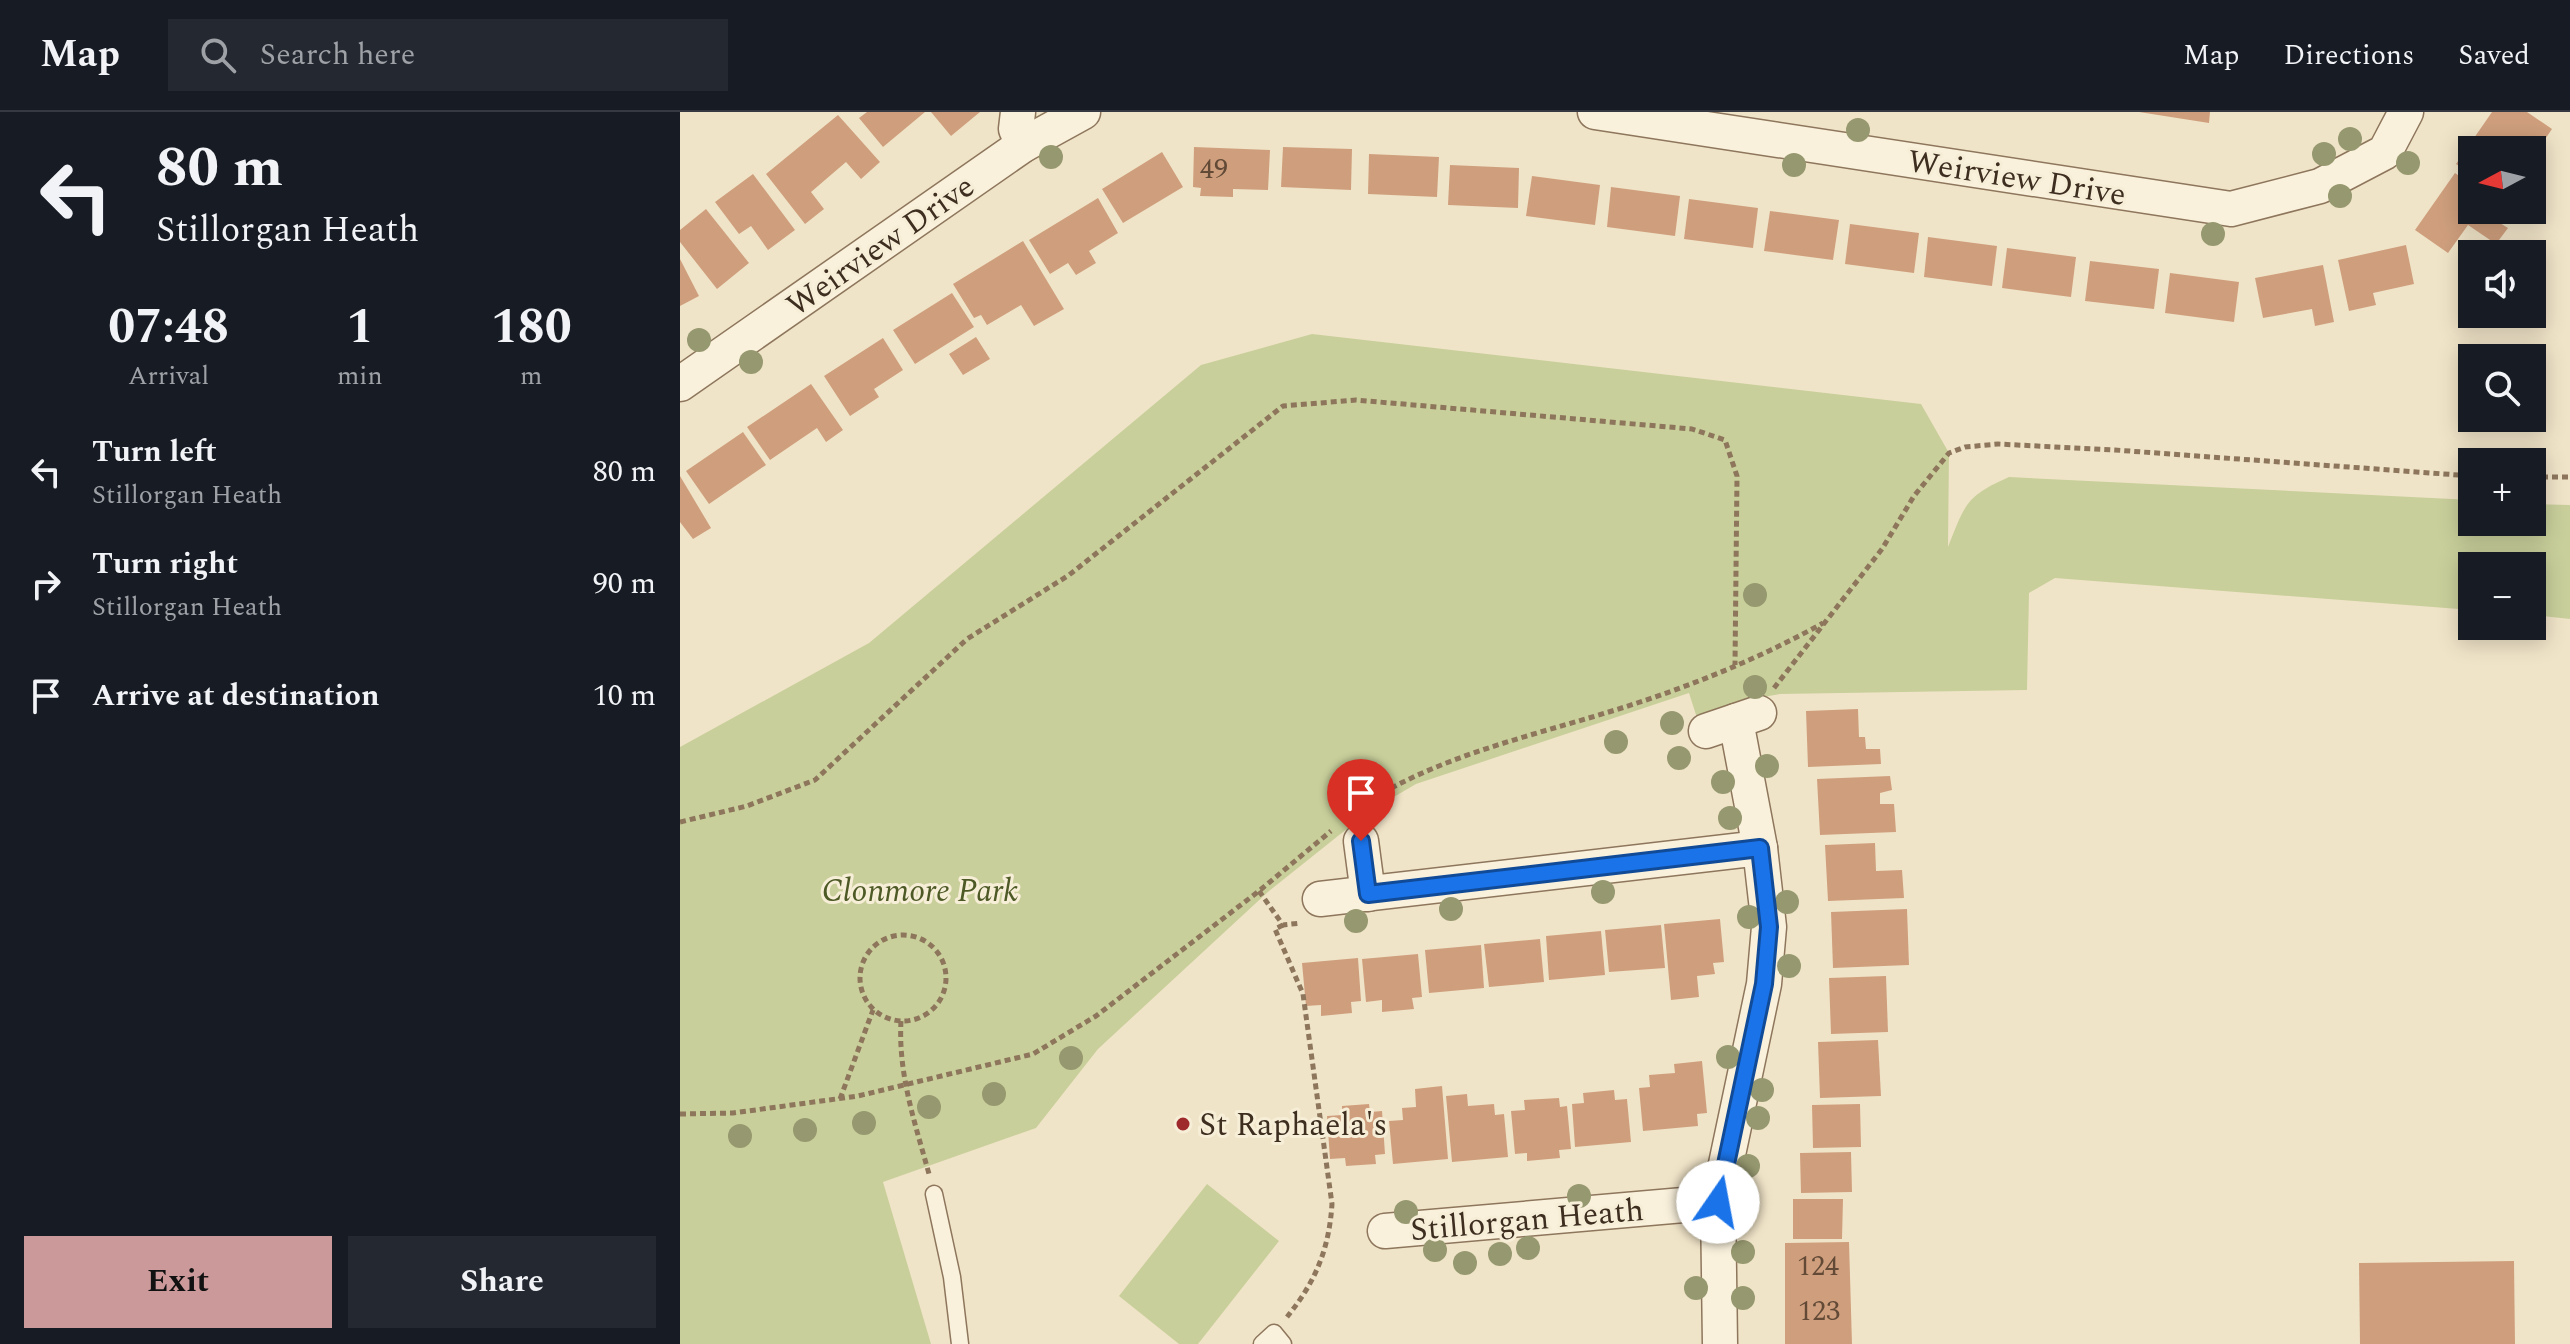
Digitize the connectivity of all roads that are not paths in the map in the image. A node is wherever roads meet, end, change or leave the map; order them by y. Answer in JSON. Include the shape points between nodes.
{"nodes":[{"id":1,"x":1083,"y":112,"type":"edge"},
{"id":2,"x":1595,"y":112,"type":"edge"},
{"id":3,"x":2406,"y":112,"type":"edge"},
{"id":4,"x":1021,"y":128,"type":"edge"},
{"id":5,"x":680,"y":384,"type":"edge"},
{"id":6,"x":1734,"y":722,"type":"road end"},
{"id":7,"x":1347,"y":830,"type":"road end"},
{"id":8,"x":1760,"y":848,"type":"junction"},
{"id":9,"x":1368,"y":894,"type":"junction"},
{"id":10,"x":1320,"y":899,"type":"dead end"},
{"id":11,"x":934,"y":1194,"type":"road end"},
{"id":12,"x":1718,"y":1202,"type":"junction"},
{"id":13,"x":1385,"y":1231,"type":"dead end"},
{"id":14,"x":960,"y":1344,"type":"edge"},
{"id":15,"x":1720,"y":1344,"type":"edge"}],
"edges":[{"from":1,"to":4,"type":"street","name":"Weirview Drive"},
{"from":2,"to":3,"type":"street","name":"Weirview Drive","via":[[2231,209],[2320,186],[2385,152]]},
{"from":4,"to":5,"type":"street","name":"Weirview Drive"},
{"from":6,"to":8,"type":"street"},
{"from":7,"to":9,"type":"street"},
{"from":8,"to":9,"type":"street"},
{"from":8,"to":12,"type":"street","via":[[1769,927],[1764,984]]},
{"from":9,"to":10,"type":"street"},
{"from":11,"to":14,"type":"lane"},
{"from":12,"to":13,"type":"street","name":"Stillorgan Heath"},
{"from":12,"to":15,"type":"street"}]}
